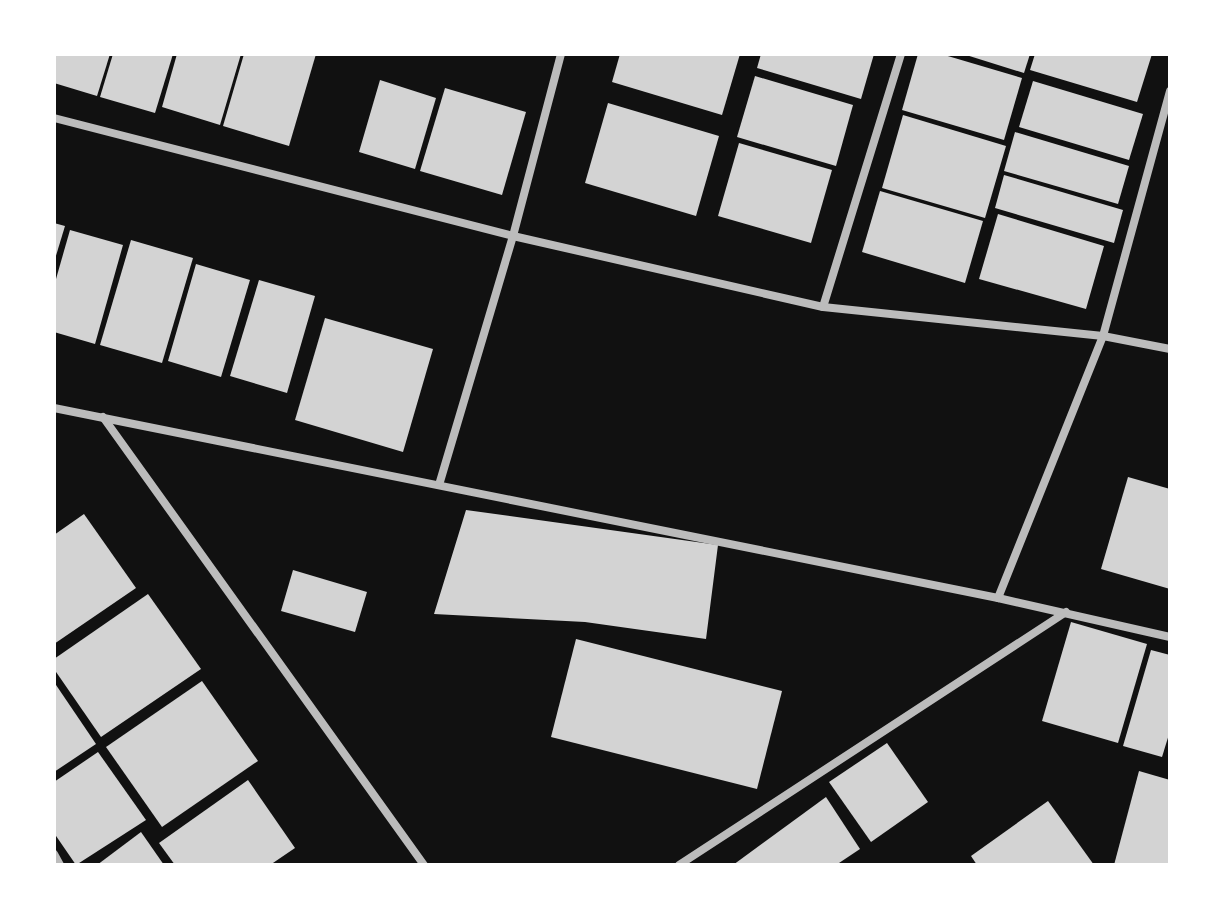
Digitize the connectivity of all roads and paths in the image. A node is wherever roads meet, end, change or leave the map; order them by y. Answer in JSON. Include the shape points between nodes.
{"nodes":[{"id":1,"x":561,"y":54,"type":"edge"},
{"id":2,"x":901,"y":54,"type":"edge"},
{"id":3,"x":1170,"y":91,"type":"edge"},
{"id":4,"x":54,"y":118,"type":"edge"},
{"id":5,"x":513,"y":236,"type":"junction"},
{"id":6,"x":823,"y":307,"type":"junction"},
{"id":7,"x":1103,"y":336,"type":"junction"},
{"id":8,"x":1170,"y":349,"type":"edge"},
{"id":9,"x":54,"y":408,"type":"edge"},
{"id":10,"x":103,"y":417,"type":"junction"},
{"id":11,"x":439,"y":485,"type":"junction"},
{"id":12,"x":998,"y":598,"type":"junction"},
{"id":13,"x":1066,"y":612,"type":"junction"},
{"id":14,"x":1170,"y":637,"type":"edge"},
{"id":15,"x":54,"y":854,"type":"edge"},
{"id":16,"x":60,"y":865,"type":"edge"},
{"id":17,"x":424,"y":865,"type":"edge"},
{"id":18,"x":679,"y":865,"type":"edge"}],
"edges":[{"from":1,"to":5,"type":"street"},
{"from":2,"to":6,"type":"street"},
{"from":3,"to":7,"type":"street"},
{"from":4,"to":5,"type":"street"},
{"from":5,"to":6,"type":"street"},
{"from":5,"to":11,"type":"street"},
{"from":6,"to":7,"type":"street"},
{"from":7,"to":8,"type":"street"},
{"from":7,"to":12,"type":"street"},
{"from":9,"to":10,"type":"street"},
{"from":10,"to":11,"type":"street"},
{"from":10,"to":17,"type":"street"},
{"from":11,"to":12,"type":"street"},
{"from":12,"to":13,"type":"street"},
{"from":13,"to":14,"type":"street"},
{"from":13,"to":18,"type":"street"},
{"from":15,"to":16,"type":"street"}]}
